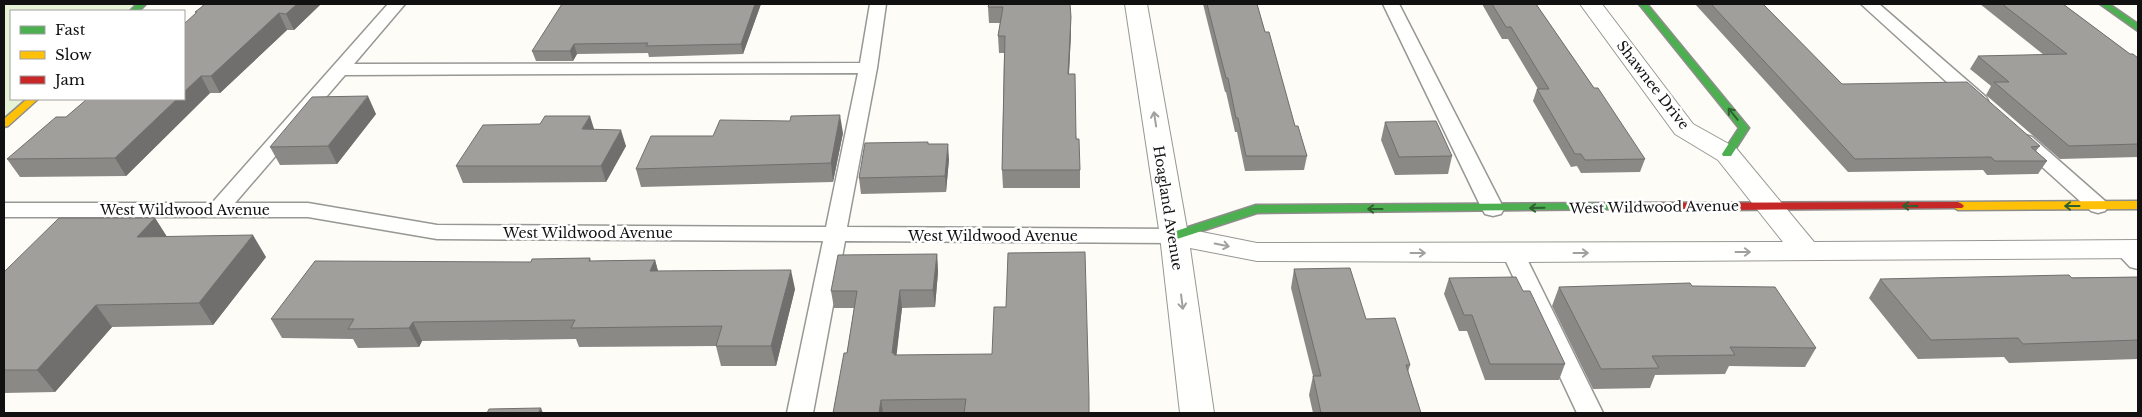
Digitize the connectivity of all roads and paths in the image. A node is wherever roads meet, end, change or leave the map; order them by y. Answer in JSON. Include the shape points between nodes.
{"nodes":[{"id":1,"x":397,"y":4,"type":"edge"},
{"id":2,"x":878,"y":4,"type":"edge"},
{"id":3,"x":1136,"y":4,"type":"edge"},
{"id":4,"x":1391,"y":4,"type":"edge"},
{"id":5,"x":1591,"y":4,"type":"edge"},
{"id":6,"x":1643,"y":4,"type":"edge"},
{"id":7,"x":1869,"y":4,"type":"edge"},
{"id":8,"x":2104,"y":4,"type":"edge"},
{"id":9,"x":2138,"y":28,"type":"edge"},
{"id":10,"x":868,"y":68,"type":"junction"},
{"id":11,"x":341,"y":70,"type":"junction"},
{"id":12,"x":32,"y":100,"type":"edge"},
{"id":13,"x":1994,"y":114,"type":"edge"},
{"id":14,"x":4,"y":124,"type":"edge"},
{"id":15,"x":2009,"y":128,"type":"edge"},
{"id":16,"x":1727,"y":154,"type":"junction"},
{"id":17,"x":2138,"y":205,"type":"edge"},
{"id":18,"x":1770,"y":206,"type":"junction"},
{"id":19,"x":2098,"y":206,"type":"junction"},
{"id":20,"x":1493,"y":209,"type":"junction"},
{"id":21,"x":4,"y":210,"type":"edge"},
{"id":22,"x":217,"y":211,"type":"junction"},
{"id":23,"x":835,"y":235,"type":"junction"},
{"id":24,"x":1174,"y":236,"type":"junction"},
{"id":25,"x":1806,"y":251,"type":"junction"},
{"id":26,"x":1513,"y":253,"type":"junction"},
{"id":27,"x":2134,"y":253,"type":"edge"},
{"id":28,"x":800,"y":413,"type":"edge"},
{"id":29,"x":1196,"y":413,"type":"edge"},
{"id":30,"x":1590,"y":413,"type":"edge"}],
"edges":[{"from":1,"to":11,"type":"lane"},
{"from":2,"to":10,"type":"lane"},
{"from":24,"to":3,"type":"street","name":"Hoagland Avenue","one_way":true},
{"from":4,"to":20,"type":"lane"},
{"from":5,"to":16,"type":"street","name":"Shawnee Drive","via":[[1684,129]]},
{"from":16,"to":6,"type":"street","one_way":true,"via":[[1744,128]]},
{"from":7,"to":13,"type":"lane"},
{"from":8,"to":9,"type":"street"},
{"from":10,"to":11,"type":"lane"},
{"from":10,"to":23,"type":"lane"},
{"from":11,"to":22,"type":"lane"},
{"from":12,"to":14,"type":"street"},
{"from":15,"to":19,"type":"lane"},
{"from":16,"to":18,"type":"street","name":"Shawnee Drive"},
{"from":17,"to":19,"type":"street","name":"West Wildwood Avenue"},
{"from":19,"to":18,"type":"street","name":"West Wildwood Avenue","one_way":true},
{"from":18,"to":20,"type":"street","name":"West Wildwood Avenue","one_way":true},
{"from":18,"to":25,"type":"street","name":"Shawnee Drive"},
{"from":20,"to":24,"type":"street","name":"West Wildwood Avenue","one_way":true,"via":[[1256,209]]},
{"from":21,"to":22,"type":"lane","name":"West Wildwood Avenue"},
{"from":22,"to":23,"type":"lane","name":"West Wildwood Avenue","via":[[308,210],[437,232]]},
{"from":23,"to":24,"type":"lane","name":"West Wildwood Avenue"},
{"from":23,"to":28,"type":"lane"},
{"from":24,"to":26,"type":"street","name":"West Wildwood Avenue","one_way":true,"via":[[1257,252]]},
{"from":24,"to":29,"type":"street","name":"Hoagland Avenue","one_way":true},
{"from":26,"to":25,"type":"street","name":"West Wildwood Avenue","one_way":true},
{"from":25,"to":27,"type":"street","name":"West Wildwood Avenue"},
{"from":26,"to":30,"type":"lane"}]}
